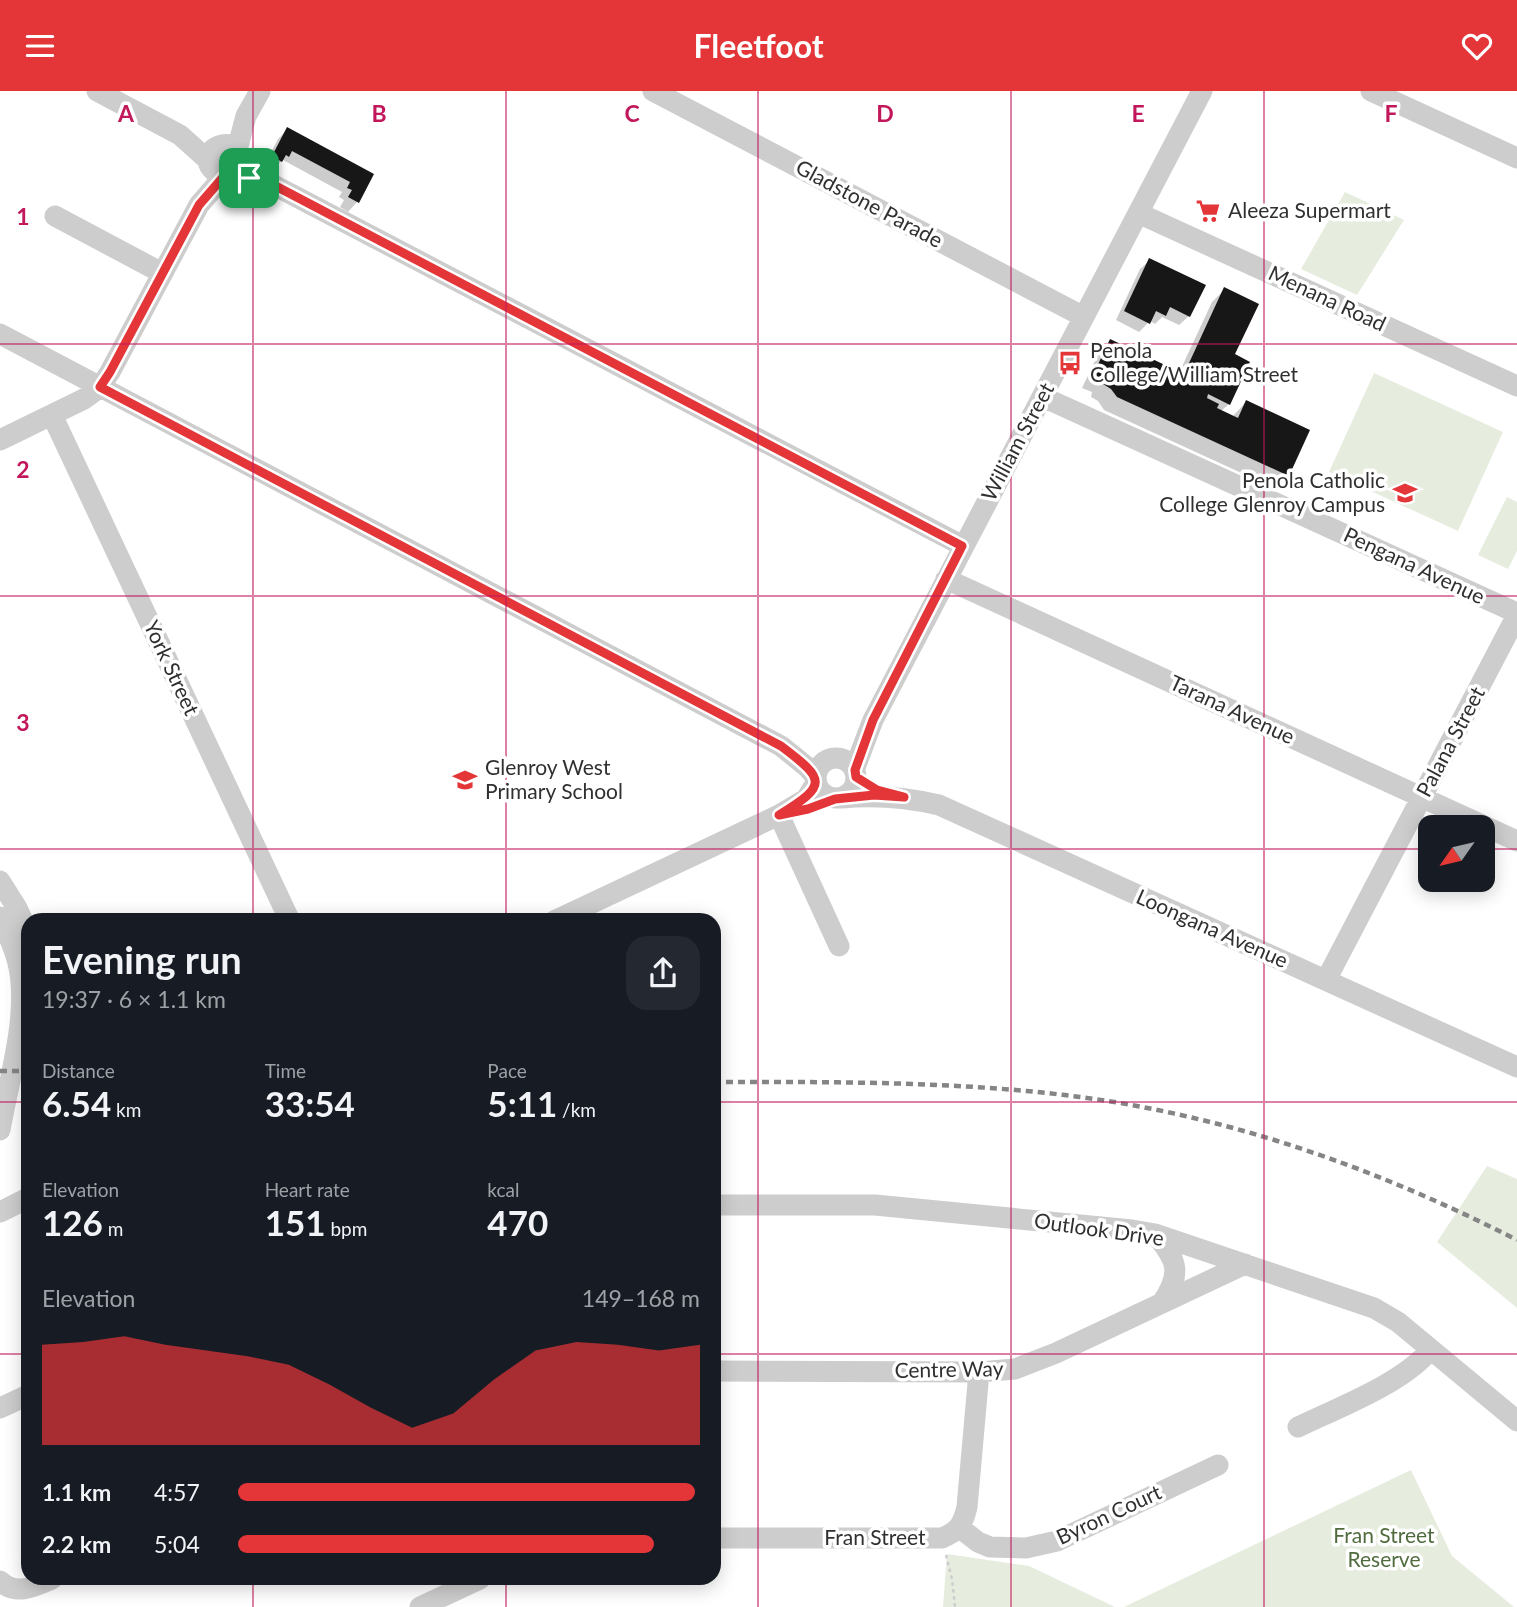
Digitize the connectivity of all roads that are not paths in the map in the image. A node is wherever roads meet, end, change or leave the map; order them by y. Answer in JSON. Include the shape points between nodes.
{"nodes":[{"id":1,"x":97,"y":91,"type":"edge"},
{"id":2,"x":260,"y":91,"type":"edge"},
{"id":3,"x":653,"y":91,"type":"edge"},
{"id":4,"x":1202,"y":91,"type":"edge"},
{"id":5,"x":1371,"y":91,"type":"edge"},
{"id":6,"x":224,"y":158,"type":"junction"},
{"id":7,"x":1517,"y":158,"type":"edge"},
{"id":8,"x":1138,"y":213,"type":"junction"},
{"id":9,"x":55,"y":216,"type":"dead end"},
{"id":10,"x":162,"y":273,"type":"junction"},
{"id":11,"x":1084,"y":317,"type":"junction"},
{"id":12,"x":0,"y":334,"type":"edge"},
{"id":13,"x":1517,"y":386,"type":"edge"},
{"id":14,"x":100,"y":387,"type":"junction"},
{"id":15,"x":1043,"y":397,"type":"junction"},
{"id":16,"x":52,"y":415,"type":"junction"},
{"id":17,"x":0,"y":440,"type":"edge"},
{"id":18,"x":962,"y":546,"type":"junction"},
{"id":19,"x":946,"y":579,"type":"junction"},
{"id":20,"x":1517,"y":614,"type":"edge"},
{"id":21,"x":834,"y":771,"type":"junction"},
{"id":22,"x":904,"y":797,"type":"junction"},
{"id":23,"x":1422,"y":797,"type":"junction"},
{"id":24,"x":839,"y":798,"type":"junction"},
{"id":25,"x":779,"y":815,"type":"junction"},
{"id":26,"x":1517,"y":841,"type":"edge"},
{"id":27,"x":0,"y":881,"type":"edge"},
{"id":28,"x":286,"y":913,"type":"edge"},
{"id":29,"x":571,"y":913,"type":"edge"},
{"id":30,"x":21,"y":915,"type":"edge"},
{"id":31,"x":0,"y":917,"type":"edge"},
{"id":32,"x":839,"y":946,"type":"dead end"},
{"id":33,"x":1325,"y":980,"type":"junction"},
{"id":34,"x":1517,"y":1067,"type":"edge"},
{"id":35,"x":0,"y":1130,"type":"edge"},
{"id":36,"x":21,"y":1202,"type":"edge"},
{"id":37,"x":721,"y":1205,"type":"edge"},
{"id":38,"x":0,"y":1212,"type":"edge"},
{"id":39,"x":1155,"y":1234,"type":"junction"},
{"id":40,"x":1245,"y":1264,"type":"junction"},
{"id":41,"x":1162,"y":1303,"type":"junction"},
{"id":42,"x":1430,"y":1349,"type":"junction"},
{"id":43,"x":721,"y":1371,"type":"edge"},
{"id":44,"x":979,"y":1372,"type":"junction"},
{"id":45,"x":21,"y":1398,"type":"edge"},
{"id":46,"x":0,"y":1408,"type":"edge"},
{"id":47,"x":1517,"y":1421,"type":"edge"},
{"id":48,"x":1298,"y":1427,"type":"dead end"},
{"id":49,"x":1218,"y":1465,"type":"dead end"},
{"id":50,"x":960,"y":1528,"type":"junction"},
{"id":51,"x":721,"y":1538,"type":"edge"},
{"id":52,"x":5,"y":1584,"type":"edge"},
{"id":53,"x":37,"y":1585,"type":"edge"},
{"id":54,"x":467,"y":1585,"type":"edge"},
{"id":55,"x":420,"y":1607,"type":"edge"}],
"edges":[{"from":1,"to":6,"type":"street"},
{"from":2,"to":6,"type":"street"},
{"from":3,"to":11,"type":"street","name":"Gladstone Parade"},
{"from":4,"to":8,"type":"street","name":"William Street"},
{"from":5,"to":7,"type":"street"},
{"from":6,"to":10,"type":"street"},
{"from":6,"to":18,"type":"street"},
{"from":8,"to":11,"type":"street","name":"William Street"},
{"from":8,"to":13,"type":"street","name":"Menana Road"},
{"from":9,"to":10,"type":"street"},
{"from":10,"to":14,"type":"street"},
{"from":11,"to":15,"type":"street","name":"William Street"},
{"from":12,"to":14,"type":"street"},
{"from":14,"to":16,"type":"street"},
{"from":14,"to":21,"type":"street"},
{"from":15,"to":18,"type":"street","name":"William Street"},
{"from":15,"to":20,"type":"street","name":"Pengana Avenue"},
{"from":16,"to":17,"type":"street"},
{"from":16,"to":28,"type":"street","name":"York Street"},
{"from":18,"to":19,"type":"street","name":"William Street"},
{"from":19,"to":21,"type":"street","name":"William Street","via":[[873,720]]},
{"from":19,"to":23,"type":"street","name":"Tarana Avenue"},
{"from":20,"to":23,"type":"street","name":"Palana Street"},
{"from":21,"to":22,"type":"street","name":"Loongana Avenue"},
{"from":21,"to":24,"type":"street","via":[[852,790]]},
{"from":21,"to":24,"type":"street","via":[[823,794]]},
{"from":21,"to":25,"type":"street","name":"William Street","via":[[806,799]]},
{"from":22,"to":24,"type":"street","name":"Loongana Avenue"},
{"from":22,"to":33,"type":"street","name":"Loongana Avenue","via":[[939,805]]},
{"from":23,"to":26,"type":"street","name":"Tarana Avenue"},
{"from":23,"to":33,"type":"street","name":"Palana Street"},
{"from":24,"to":25,"type":"street","name":"William Street"},
{"from":25,"to":29,"type":"street","name":"William Street"},
{"from":25,"to":32,"type":"street"},
{"from":27,"to":30,"type":"street"},
{"from":31,"to":35,"type":"street","via":[[13,946],[21,994]]},
{"from":33,"to":34,"type":"street","name":"Loongana Avenue"},
{"from":36,"to":38,"type":"street"},
{"from":37,"to":39,"type":"street","name":"Outlook Drive","via":[[875,1205]]},
{"from":39,"to":40,"type":"street","name":"Outlook Drive"},
{"from":39,"to":41,"type":"street","via":[[1171,1256],[1176,1276]]},
{"from":40,"to":41,"type":"street","name":"Centre Way"},
{"from":40,"to":42,"type":"street","name":"Outlook Drive","via":[[1374,1308]]},
{"from":41,"to":44,"type":"street","name":"Centre Way","via":[[1014,1369]]},
{"from":42,"to":47,"type":"street","name":"Outlook Drive"},
{"from":42,"to":48,"type":"street","via":[[1403,1375]]},
{"from":43,"to":44,"type":"street","name":"Centre Way"},
{"from":44,"to":50,"type":"street","via":[[967,1507]]},
{"from":45,"to":46,"type":"street"},
{"from":49,"to":50,"type":"street","name":"Byron Court","via":[[1057,1541],[1026,1548],[990,1547]]},
{"from":50,"to":51,"type":"street","name":"Fran Street","via":[[942,1538]]},
{"from":52,"to":53,"type":"street"},
{"from":54,"to":55,"type":"street"}]}
